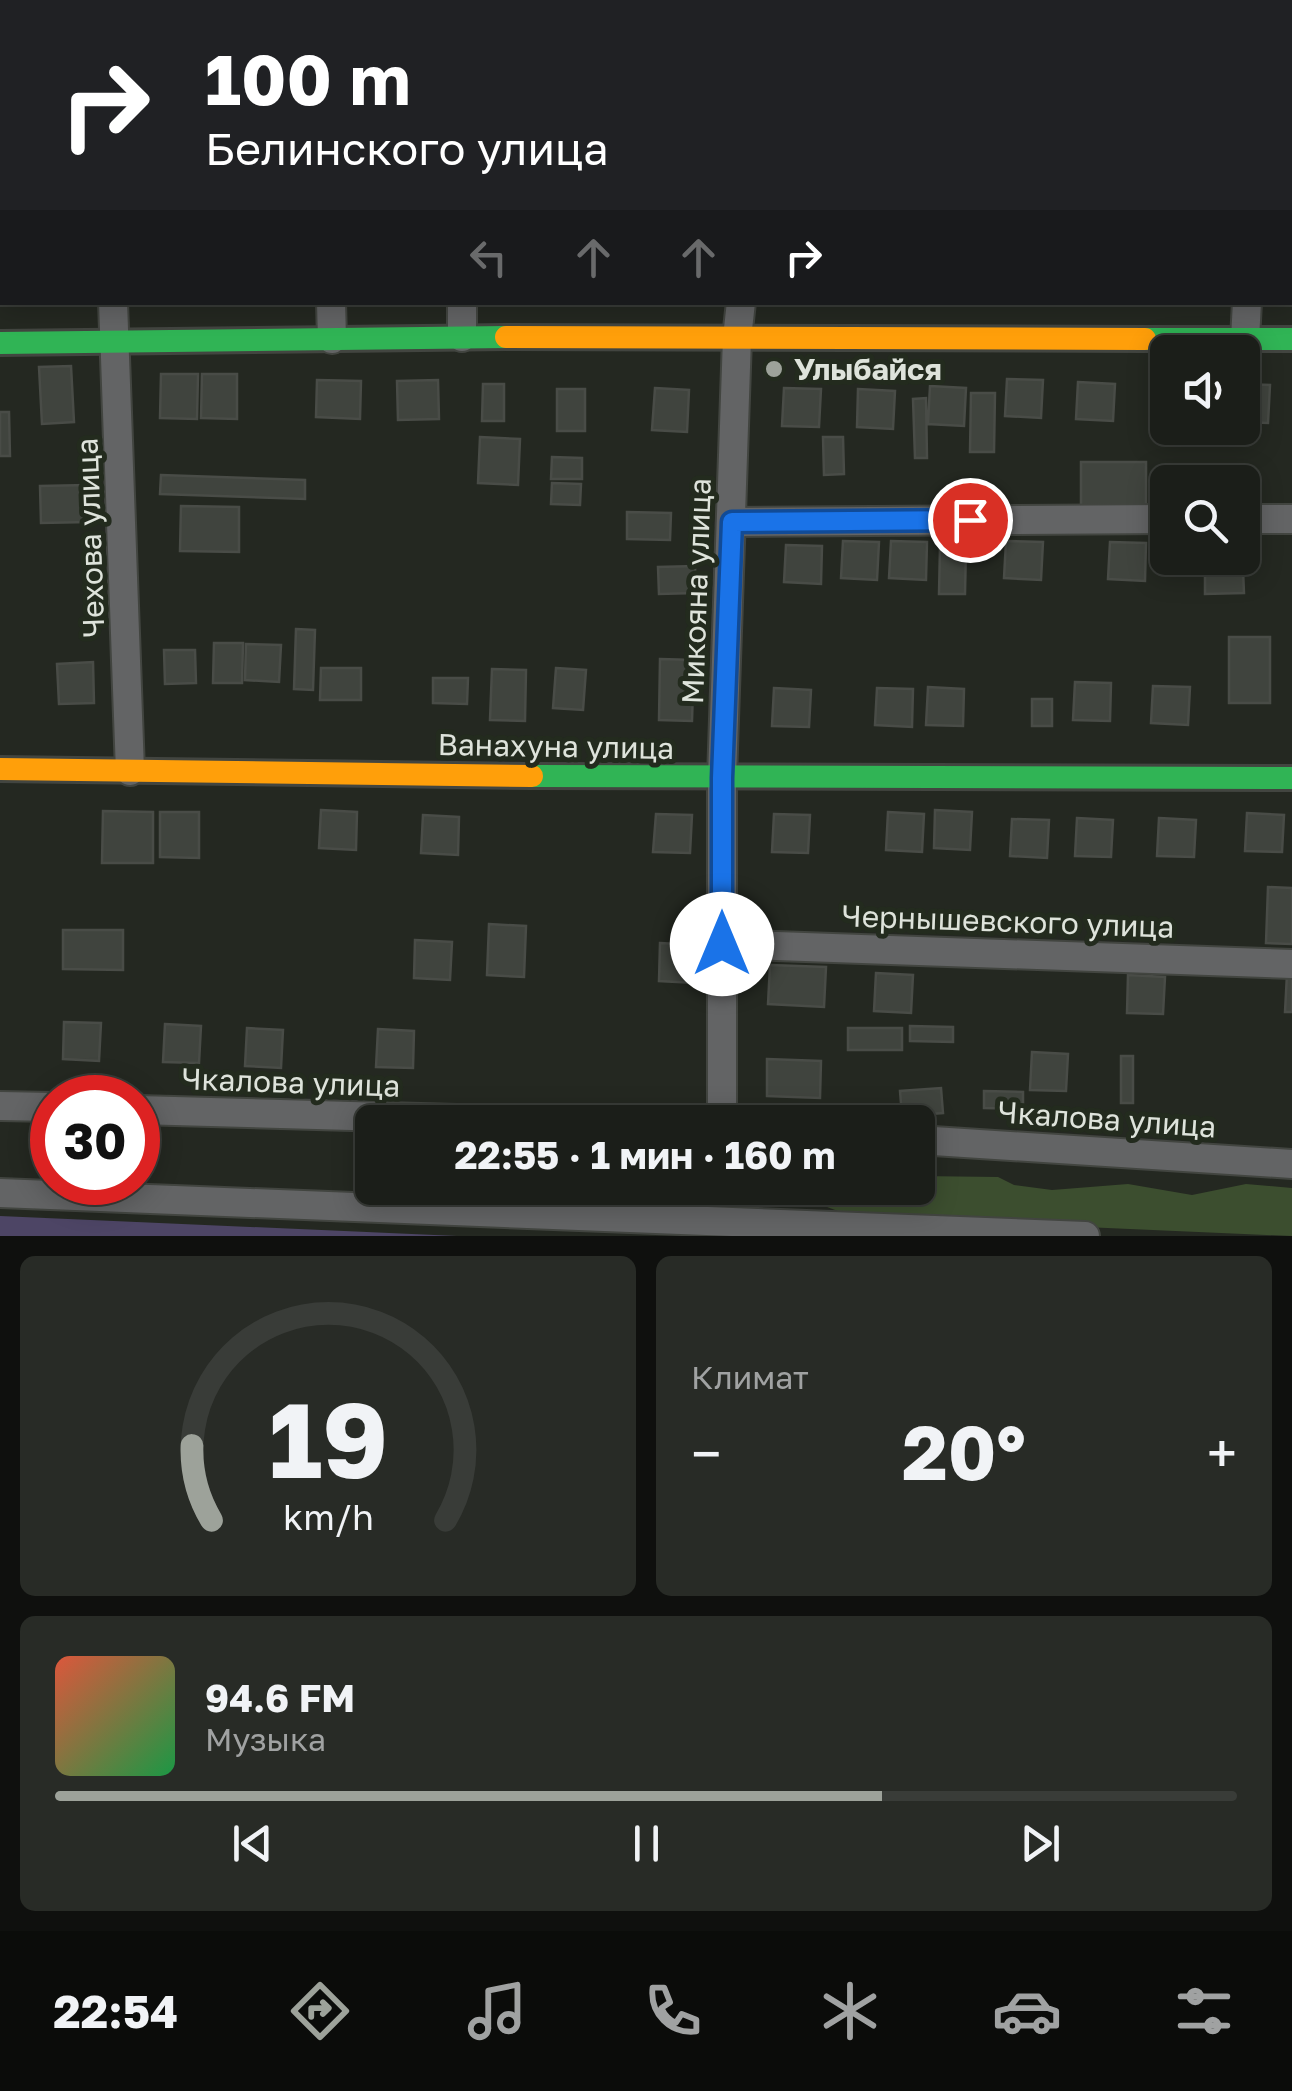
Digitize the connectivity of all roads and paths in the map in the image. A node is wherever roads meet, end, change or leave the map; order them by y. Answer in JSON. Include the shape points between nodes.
{"nodes":[{"id":1,"x":113,"y":305,"type":"edge"},
{"id":2,"x":331,"y":305,"type":"edge"},
{"id":3,"x":462,"y":305,"type":"edge"},
{"id":4,"x":741,"y":305,"type":"edge"},
{"id":5,"x":1247,"y":305,"type":"edge"},
{"id":6,"x":1246,"y":335,"type":"edge"},
{"id":7,"x":462,"y":338,"type":"junction"},
{"id":8,"x":737,"y":338,"type":"junction"},
{"id":9,"x":332,"y":339,"type":"junction"},
{"id":10,"x":1150,"y":339,"type":"edge"},
{"id":11,"x":1260,"y":339,"type":"edge"},
{"id":12,"x":1292,"y":339,"type":"edge"},
{"id":13,"x":116,"y":342,"type":"junction"},
{"id":14,"x":0,"y":344,"type":"edge"},
{"id":15,"x":1260,"y":519,"type":"edge"},
{"id":16,"x":1292,"y":519,"type":"edge"},
{"id":17,"x":1150,"y":520,"type":"edge"},
{"id":18,"x":732,"y":522,"type":"junction"},
{"id":19,"x":0,"y":769,"type":"edge"},
{"id":20,"x":130,"y":771,"type":"junction"},
{"id":21,"x":722,"y":778,"type":"junction"},
{"id":22,"x":1292,"y":778,"type":"edge"},
{"id":23,"x":722,"y":944,"type":"junction"},
{"id":24,"x":1292,"y":964,"type":"edge"},
{"id":25,"x":722,"y":1105,"type":"edge"},
{"id":26,"x":0,"y":1106,"type":"edge"},
{"id":27,"x":30,"y":1107,"type":"edge"},
{"id":28,"x":160,"y":1111,"type":"edge"},
{"id":29,"x":355,"y":1116,"type":"edge"},
{"id":30,"x":935,"y":1141,"type":"edge"},
{"id":31,"x":1292,"y":1164,"type":"edge"},
{"id":32,"x":0,"y":1194,"type":"edge"},
{"id":33,"x":1084,"y":1236,"type":"edge"}],
"edges":[{"from":1,"to":13,"type":"street","name":"Чехова улица"},
{"from":2,"to":9,"type":"street"},
{"from":3,"to":7,"type":"street"},
{"from":4,"to":8,"type":"street","name":"Микояна улица"},
{"from":5,"to":6,"type":"street"},
{"from":7,"to":8,"type":"street"},
{"from":7,"to":9,"type":"street"},
{"from":8,"to":10,"type":"street"},
{"from":8,"to":18,"type":"street","name":"Микояна улица"},
{"from":9,"to":13,"type":"street"},
{"from":11,"to":12,"type":"street"},
{"from":13,"to":14,"type":"street"},
{"from":13,"to":20,"type":"street","name":"Чехова улица"},
{"from":15,"to":16,"type":"street"},
{"from":17,"to":18,"type":"street"},
{"from":18,"to":21,"type":"street","name":"Микояна улица"},
{"from":19,"to":20,"type":"street","name":"Ванахуна улица"},
{"from":20,"to":21,"type":"street","name":"Ванахуна улица"},
{"from":21,"to":22,"type":"street","name":"Ванахуна улица"},
{"from":21,"to":23,"type":"street","name":"Микояна улица"},
{"from":23,"to":24,"type":"street","name":"Чернышевского улица"},
{"from":23,"to":25,"type":"street","name":"Микояна улица"},
{"from":26,"to":27,"type":"street"},
{"from":28,"to":29,"type":"street","name":"Чкалова улица"},
{"from":30,"to":31,"type":"street","name":"Чкалова улица"},
{"from":32,"to":33,"type":"street"}]}
